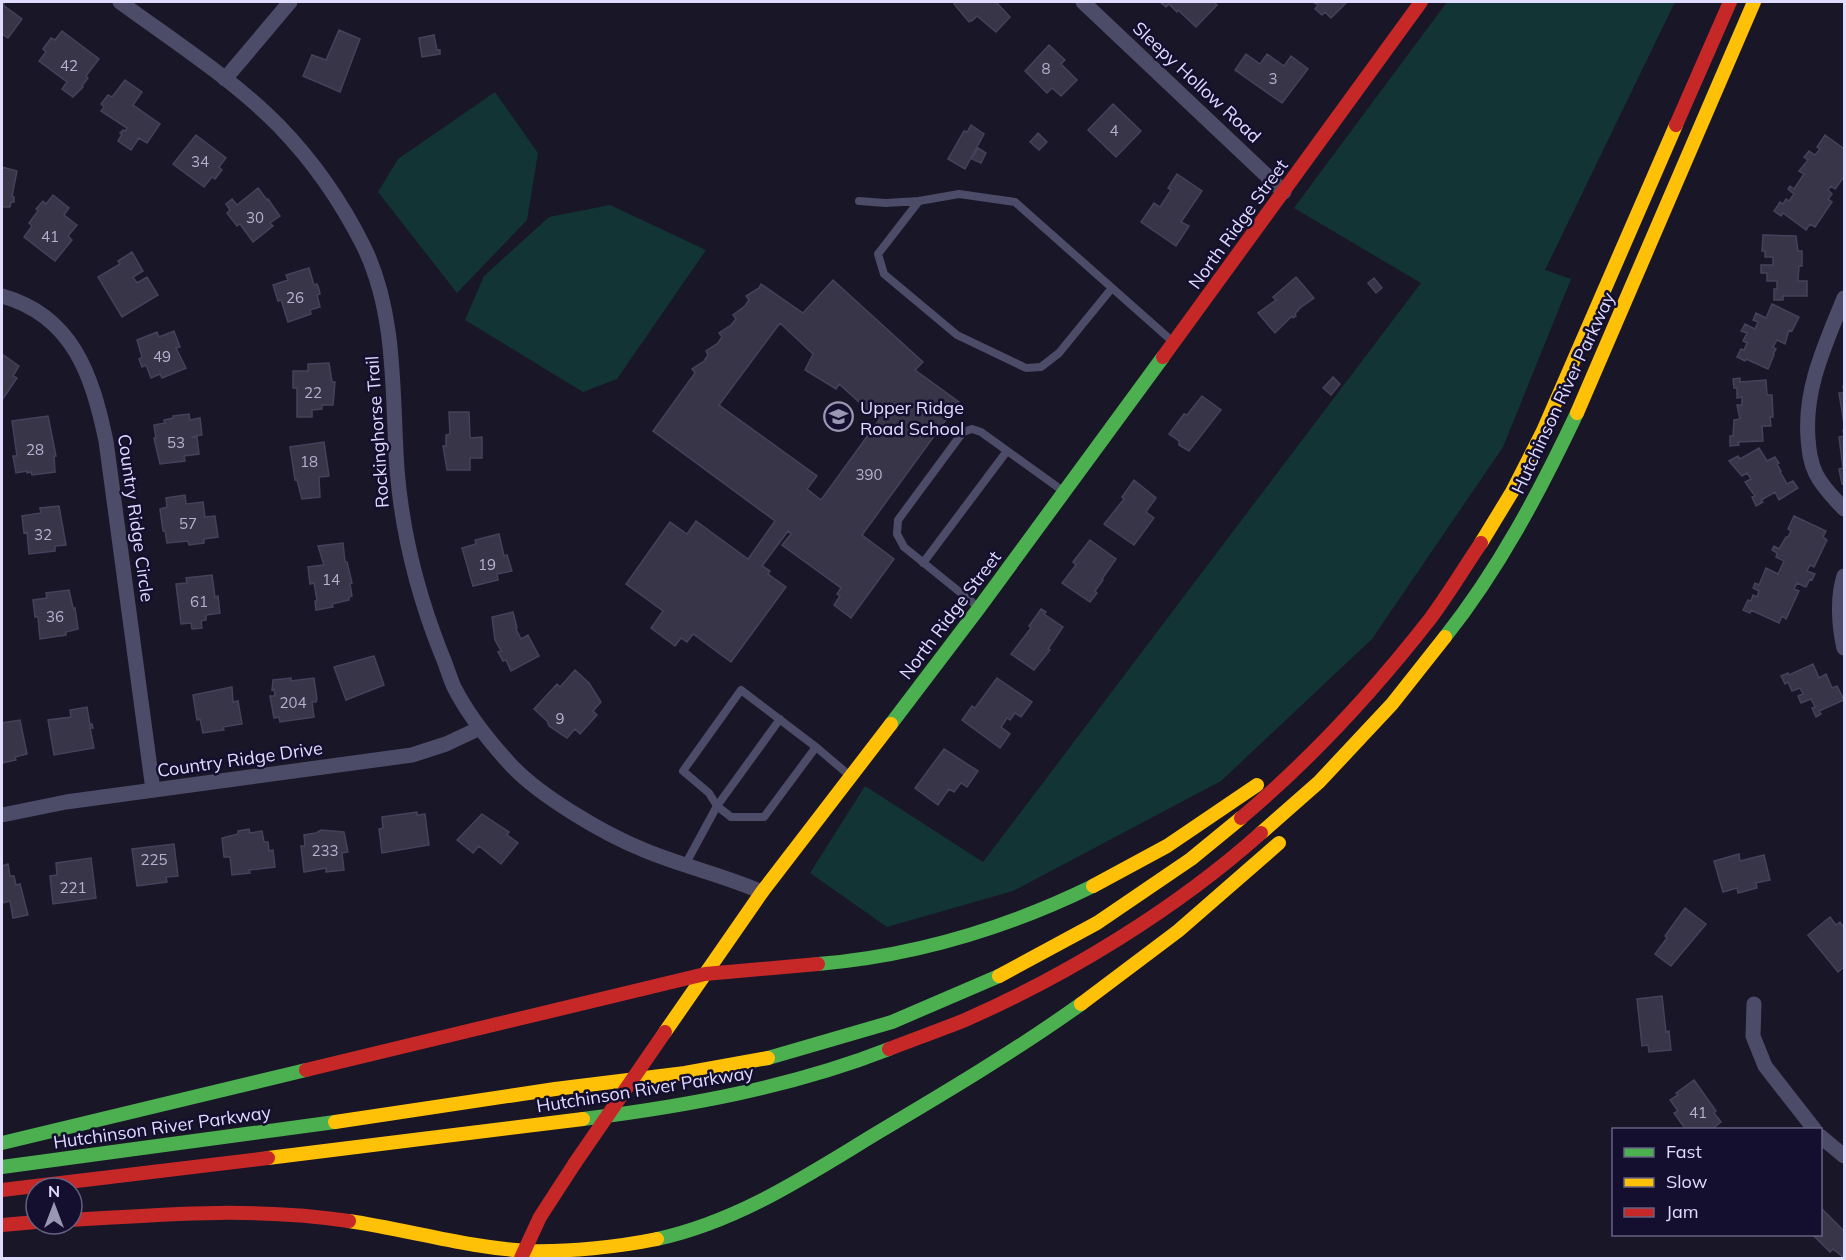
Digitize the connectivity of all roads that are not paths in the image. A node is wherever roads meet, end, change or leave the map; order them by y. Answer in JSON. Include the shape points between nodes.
{"nodes":[{"id":1,"x":120,"y":2,"type":"edge"},
{"id":2,"x":290,"y":2,"type":"edge"},
{"id":3,"x":1083,"y":2,"type":"edge"},
{"id":4,"x":1420,"y":2,"type":"edge"},
{"id":5,"x":1730,"y":2,"type":"edge"},
{"id":6,"x":1754,"y":2,"type":"edge"},
{"id":7,"x":225,"y":79,"type":"junction"},
{"id":8,"x":1284,"y":192,"type":"junction"},
{"id":9,"x":859,"y":201,"type":"dead end"},
{"id":10,"x":919,"y":201,"type":"junction"},
{"id":11,"x":1112,"y":288,"type":"junction"},
{"id":12,"x":2,"y":296,"type":"edge"},
{"id":13,"x":1845,"y":298,"type":"edge"},
{"id":14,"x":1174,"y":342,"type":"junction"},
{"id":15,"x":1007,"y":451,"type":"junction"},
{"id":16,"x":1064,"y":491,"type":"junction"},
{"id":17,"x":1845,"y":509,"type":"edge"},
{"id":18,"x":923,"y":563,"type":"junction"},
{"id":19,"x":1845,"y":576,"type":"edge"},
{"id":20,"x":1444,"y":600,"type":"junction"},
{"id":21,"x":979,"y":608,"type":"junction"},
{"id":22,"x":1461,"y":616,"type":"junction"},
{"id":23,"x":1845,"y":648,"type":"edge"},
{"id":24,"x":1398,"y":717,"type":"dead end"},
{"id":25,"x":780,"y":719,"type":"junction"},
{"id":26,"x":480,"y":728,"type":"junction"},
{"id":27,"x":816,"y":747,"type":"junction"},
{"id":28,"x":850,"y":776,"type":"junction"},
{"id":29,"x":153,"y":790,"type":"junction"},
{"id":30,"x":717,"y":806,"type":"junction"},
{"id":31,"x":2,"y":815,"type":"edge"},
{"id":32,"x":1289,"y":833,"type":"dead end"},
{"id":33,"x":686,"y":865,"type":"junction"},
{"id":34,"x":762,"y":892,"type":"junction"},
{"id":35,"x":705,"y":974,"type":"junction"},
{"id":36,"x":1754,"y":1004,"type":"dead end"},
{"id":37,"x":1813,"y":1128,"type":"edge"},
{"id":38,"x":1822,"y":1137,"type":"edge"},
{"id":39,"x":2,"y":1143,"type":"edge"},
{"id":40,"x":1845,"y":1156,"type":"edge"},
{"id":41,"x":2,"y":1167,"type":"edge"},
{"id":42,"x":2,"y":1190,"type":"edge"},
{"id":43,"x":84,"y":1219,"type":"edge"},
{"id":44,"x":24,"y":1223,"type":"edge"},
{"id":45,"x":2,"y":1225,"type":"edge"},
{"id":46,"x":522,"y":1255,"type":"edge"}],
"edges":[{"from":1,"to":7,"type":"street","name":"Rockinghorse Trail"},
{"from":2,"to":7,"type":"street"},
{"from":3,"to":8,"type":"street","name":"Sleepy Hollow Road"},
{"from":4,"to":8,"type":"main road","name":"North Ridge Street"},
{"from":5,"to":20,"type":"main road","name":"Hutchinson River Parkway","via":[[1544,430],[1498,517]]},
{"from":6,"to":22,"type":"main road","name":"Hutchinson River Parkway","via":[[1576,417],[1520,524]]},
{"from":7,"to":26,"type":"street","name":"Rockinghorse Trail","via":[[277,124],[310,161],[341,205],[365,250],[381,297],[390,345],[399,498],[418,586],[454,687]]},
{"from":8,"to":14,"type":"main road","name":"North Ridge Street"},
{"from":9,"to":10,"type":"lane"},
{"from":10,"to":11,"type":"lane","via":[[959,194],[1016,202]]},
{"from":10,"to":11,"type":"lane","via":[[878,254],[884,274],[957,335],[1026,368],[1041,367],[1059,352]]},
{"from":11,"to":14,"type":"lane"},
{"from":12,"to":29,"type":"street","name":"Country Ridge Circle","via":[[21,301],[55,324],[82,361],[98,400]]},
{"from":13,"to":17,"type":"street","via":[[1818,364],[1807,421],[1810,457],[1816,473],[1829,494]]},
{"from":14,"to":16,"type":"main road","name":"North Ridge Street"},
{"from":15,"to":16,"type":"lane"},
{"from":15,"to":18,"type":"lane"},
{"from":15,"to":18,"type":"lane","via":[[981,432],[963,432],[898,520],[897,534],[904,547]]},
{"from":16,"to":21,"type":"main road","name":"North Ridge Street"},
{"from":18,"to":21,"type":"lane"},
{"from":19,"to":23,"type":"street","via":[[1840,619]]},
{"from":20,"to":35,"type":"main road","via":[[1271,773],[1193,830],[1126,870],[1061,902],[996,927],[931,945],[797,968]]},
{"from":20,"to":41,"type":"main road","name":"Hutchinson River Parkway","via":[[1363,703],[1294,773],[1221,837],[1087,931],[939,1003],[816,1046],[719,1068]]},
{"from":21,"to":28,"type":"main road","name":"North Ridge Street"},
{"from":22,"to":24,"type":"main road"},
{"from":22,"to":42,"type":"main road","name":"Hutchinson River Parkway","via":[[1408,686],[1357,743],[1287,812],[1236,855],[1093,954],[1016,996],[929,1035],[802,1078],[673,1107]]},
{"from":25,"to":27,"type":"lane"},
{"from":25,"to":30,"type":"lane"},
{"from":25,"to":30,"type":"lane","via":[[741,690],[682,771],[709,792]]},
{"from":26,"to":29,"type":"street","name":"Country Ridge Drive","via":[[412,755]]},
{"from":26,"to":33,"type":"street","name":"Rockinghorse Trail","via":[[512,766],[552,799],[643,850]]},
{"from":27,"to":28,"type":"lane"},
{"from":27,"to":30,"type":"lane","via":[[764,817],[731,817]]},
{"from":28,"to":34,"type":"main road","name":"North Ridge Street"},
{"from":29,"to":31,"type":"street","name":"Country Ridge Drive"},
{"from":30,"to":33,"type":"lane"},
{"from":32,"to":46,"type":"main road","via":[[1192,920],[1079,1006],[767,1199],[704,1227],[652,1241]]},
{"from":33,"to":34,"type":"street","name":"Rockinghorse Trail"},
{"from":34,"to":35,"type":"main road","name":"North Ridge Street"},
{"from":35,"to":39,"type":"main road"},
{"from":35,"to":46,"type":"main road","name":"North Ridge Street","bridge":true,"via":[[544,1210]]},
{"from":36,"to":37,"type":"street","via":[[1753,1036],[1765,1066]]},
{"from":38,"to":40,"type":"street"},
{"from":43,"to":46,"type":"main road","via":[[191,1212],[281,1213],[349,1221]]},
{"from":44,"to":45,"type":"main road"}]}
